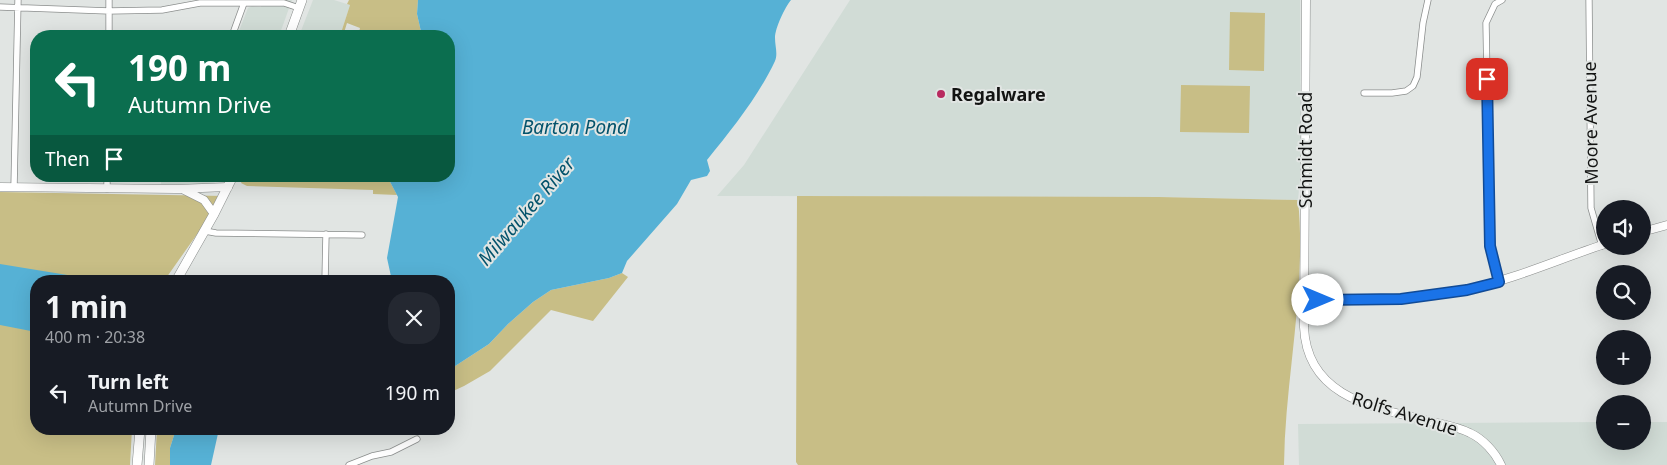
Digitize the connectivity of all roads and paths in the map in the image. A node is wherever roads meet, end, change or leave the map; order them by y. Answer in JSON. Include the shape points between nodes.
{"nodes":[{"id":1,"x":18,"y":0,"type":"edge"},
{"id":2,"x":110,"y":0,"type":"edge"},
{"id":3,"x":1306,"y":0,"type":"edge"},
{"id":4,"x":1428,"y":0,"type":"edge"},
{"id":5,"x":1502,"y":0,"type":"edge"},
{"id":6,"x":1589,"y":0,"type":"edge"},
{"id":7,"x":244,"y":3,"type":"junction"},
{"id":8,"x":300,"y":4,"type":"edge"},
{"id":9,"x":0,"y":7,"type":"edge"},
{"id":10,"x":18,"y":8,"type":"junction"},
{"id":11,"x":109,"y":11,"type":"junction"},
{"id":12,"x":109,"y":30,"type":"edge"},
{"id":13,"x":234,"y":30,"type":"edge"},
{"id":14,"x":291,"y":30,"type":"edge"},
{"id":15,"x":1364,"y":93,"type":"dead end"},
{"id":16,"x":107,"y":182,"type":"edge"},
{"id":17,"x":230,"y":182,"type":"edge"},
{"id":18,"x":0,"y":187,"type":"edge"},
{"id":19,"x":14,"y":187,"type":"junction"},
{"id":20,"x":228,"y":187,"type":"junction"},
{"id":21,"x":107,"y":189,"type":"junction"},
{"id":22,"x":182,"y":189,"type":"junction"},
{"id":23,"x":214,"y":214,"type":"junction"},
{"id":24,"x":1596,"y":221,"type":"edge"},
{"id":25,"x":1667,"y":225,"type":"edge"},
{"id":26,"x":1651,"y":229,"type":"edge"},
{"id":27,"x":205,"y":231,"type":"junction"},
{"id":28,"x":326,"y":234,"type":"junction"},
{"id":29,"x":362,"y":235,"type":"dead end"},
{"id":30,"x":1596,"y":247,"type":"edge"},
{"id":31,"x":179,"y":275,"type":"edge"},
{"id":32,"x":325,"y":275,"type":"edge"},
{"id":33,"x":1499,"y":282,"type":"junction"},
{"id":34,"x":1305,"y":299,"type":"junction"},
{"id":35,"x":140,"y":435,"type":"edge"},
{"id":36,"x":151,"y":435,"type":"edge"},
{"id":37,"x":416,"y":439,"type":"dead end"},
{"id":38,"x":359,"y":463,"type":"edge"},
{"id":39,"x":137,"y":465,"type":"edge"},
{"id":40,"x":149,"y":465,"type":"edge"},
{"id":41,"x":349,"y":465,"type":"edge"},
{"id":42,"x":1502,"y":465,"type":"edge"}],
"edges":[{"from":1,"to":10,"type":"street"},
{"from":2,"to":11,"type":"street"},
{"from":3,"to":34,"type":"street","name":"Schmidt Road"},
{"from":4,"to":15,"type":"street","via":[[1417,77],[1412,86],[1392,94]]},
{"from":5,"to":33,"type":"street","via":[[1495,4],[1486,23],[1490,246]]},
{"from":6,"to":24,"type":"street","name":"Moore Avenue","via":[[1592,208]]},
{"from":7,"to":8,"type":"street"},
{"from":7,"to":11,"type":"street","via":[[200,3],[162,10]]},
{"from":7,"to":13,"type":"street"},
{"from":8,"to":14,"type":"main road"},
{"from":9,"to":10,"type":"street"},
{"from":10,"to":11,"type":"street"},
{"from":10,"to":19,"type":"street"},
{"from":11,"to":12,"type":"street"},
{"from":16,"to":21,"type":"street"},
{"from":17,"to":20,"type":"main road"},
{"from":18,"to":19,"type":"street"},
{"from":19,"to":21,"type":"street"},
{"from":20,"to":22,"type":"street"},
{"from":20,"to":23,"type":"main road"},
{"from":21,"to":22,"type":"street"},
{"from":22,"to":23,"type":"street","via":[[204,200]]},
{"from":23,"to":27,"type":"main road"},
{"from":25,"to":26,"type":"street"},
{"from":27,"to":28,"type":"street"},
{"from":27,"to":31,"type":"main road"},
{"from":28,"to":29,"type":"street"},
{"from":28,"to":32,"type":"street"},
{"from":30,"to":33,"type":"street"},
{"from":33,"to":34,"type":"street","via":[[1401,299]]},
{"from":34,"to":42,"type":"street","name":"Rolfs Avenue","via":[[1305,340],[1322,377],[1340,392],[1365,404],[1471,433],[1486,444]]},
{"from":35,"to":39,"type":"main road"},
{"from":36,"to":40,"type":"main road"},
{"from":37,"to":38,"type":"street"},
{"from":38,"to":41,"type":"street"}]}
